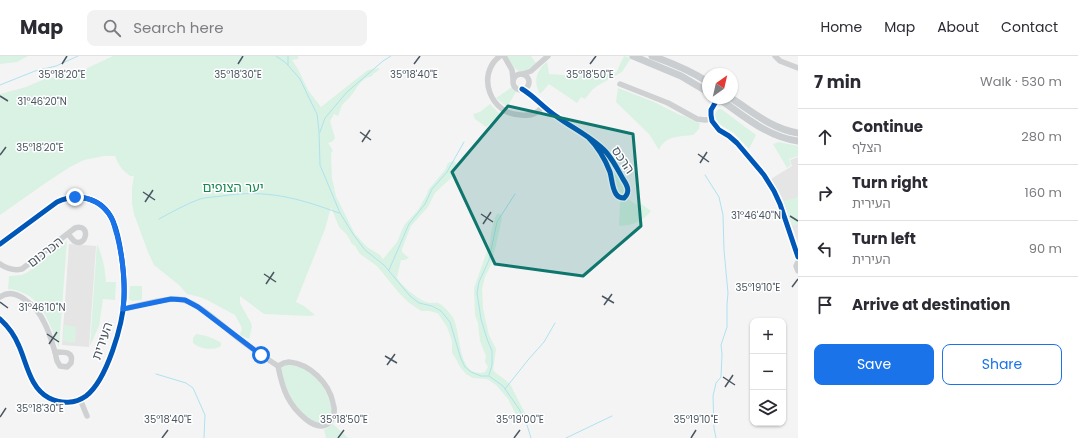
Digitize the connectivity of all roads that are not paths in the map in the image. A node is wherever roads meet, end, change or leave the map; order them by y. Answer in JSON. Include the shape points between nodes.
{"nodes":[{"id":1,"x":500,"y":56,"type":"edge"},
{"id":2,"x":504,"y":56,"type":"edge"},
{"id":3,"x":548,"y":56,"type":"edge"},
{"id":4,"x":633,"y":56,"type":"edge"},
{"id":5,"x":652,"y":56,"type":"edge"},
{"id":6,"x":775,"y":56,"type":"edge"},
{"id":7,"x":508,"y":64,"type":"junction"},
{"id":8,"x":534,"y":68,"type":"junction"},
{"id":9,"x":798,"y":68,"type":"edge"},
{"id":10,"x":522,"y":74,"type":"junction"},
{"id":11,"x":513,"y":79,"type":"junction"},
{"id":12,"x":702,"y":79,"type":"edge"},
{"id":13,"x":528,"y":82,"type":"junction"},
{"id":14,"x":620,"y":84,"type":"dead end"},
{"id":15,"x":702,"y":88,"type":"edge"},
{"id":16,"x":522,"y":89,"type":"junction"},
{"id":17,"x":535,"y":98,"type":"junction"},
{"id":18,"x":738,"y":102,"type":"edge"},
{"id":19,"x":714,"y":104,"type":"edge"},
{"id":20,"x":715,"y":104,"type":"edge"},
{"id":21,"x":728,"y":105,"type":"joint"},
{"id":22,"x":544,"y":106,"type":"junction"},
{"id":23,"x":713,"y":108,"type":"junction"},
{"id":24,"x":712,"y":119,"type":"junction"},
{"id":25,"x":798,"y":133,"type":"edge"},
{"id":26,"x":588,"y":137,"type":"junction"},
{"id":27,"x":798,"y":140,"type":"edge"},
{"id":28,"x":68,"y":234,"type":"dead end"},
{"id":29,"x":0,"y":244,"type":"edge"},
{"id":30,"x":798,"y":257,"type":"edge"},
{"id":31,"x":798,"y":262,"type":"edge"},
{"id":32,"x":0,"y":264,"type":"edge"},
{"id":33,"x":798,"y":271,"type":"edge"},
{"id":34,"x":0,"y":297,"type":"edge"},
{"id":35,"x":123,"y":309,"type":"junction"},
{"id":36,"x":0,"y":320,"type":"edge"},
{"id":37,"x":55,"y":352,"type":"dead end"},
{"id":38,"x":278,"y":366,"type":"junction"},
{"id":39,"x":80,"y":399,"type":"junction"},
{"id":40,"x":86,"y":416,"type":"dead end"}],
"edges":[{"from":1,"to":22,"type":"street","via":[[490,68],[488,79],[489,91],[498,106],[506,112],[524,116],[538,112]]},
{"from":2,"to":7,"type":"street"},
{"from":3,"to":8,"type":"street"},
{"from":4,"to":15,"type":"main road","via":[[681,76]]},
{"from":5,"to":12,"type":"main road"},
{"from":6,"to":9,"type":"street","via":[[780,61]]},
{"from":7,"to":10,"type":"street","via":[[514,71]]},
{"from":7,"to":11,"type":"street"},
{"from":8,"to":10,"type":"street"},
{"from":8,"to":13,"type":"street"},
{"from":10,"to":11,"type":"street"},
{"from":10,"to":13,"type":"street","via":[[526,75]]},
{"from":11,"to":16,"type":"street","via":[[513,85]]},
{"from":13,"to":16,"type":"street"},
{"from":13,"to":17,"type":"street","name":"הרכס"},
{"from":14,"to":24,"type":"street","via":[[668,103],[697,119]]},
{"from":16,"to":17,"type":"street","name":"הרכס"},
{"from":17,"to":22,"type":"street","name":"הרכס"},
{"from":18,"to":25,"type":"main road","via":[[772,125]]},
{"from":19,"to":23,"type":"street"},
{"from":20,"to":23,"type":"street"},
{"from":21,"to":23,"type":"street","via":[[718,104]]},
{"from":21,"to":27,"type":"main road","via":[[768,132]]},
{"from":22,"to":26,"type":"street","name":"הרכס"},
{"from":23,"to":24,"type":"street"},
{"from":24,"to":30,"type":"street","via":[[719,130],[737,143],[774,191]]},
{"from":26,"to":26,"type":"street","name":"הרכס","via":[[605,160],[617,196],[624,198],[628,193],[628,187],[610,157]]},
{"from":28,"to":32,"type":"street","name":"הכרכום","via":[[22,269],[12,270]]},
{"from":29,"to":35,"type":"street","name":"העירית","via":[[62,200],[80,197],[96,202],[108,213],[119,243],[123,268]]},
{"from":31,"to":33,"type":"street"},
{"from":34,"to":37,"type":"street","via":[[5,294],[17,295],[35,309],[44,322]]},
{"from":35,"to":38,"type":"street","via":[[171,299],[188,301]]},
{"from":35,"to":39,"type":"street","name":"העירית","via":[[108,363],[94,387]]},
{"from":36,"to":39,"type":"street","via":[[16,339],[34,383],[44,395],[58,402]]},
{"from":38,"to":38,"type":"street","via":[[285,391],[300,414],[316,425],[331,421],[334,415],[333,403],[330,392],[319,377],[295,363]]},
{"from":39,"to":40,"type":"street"}]}
